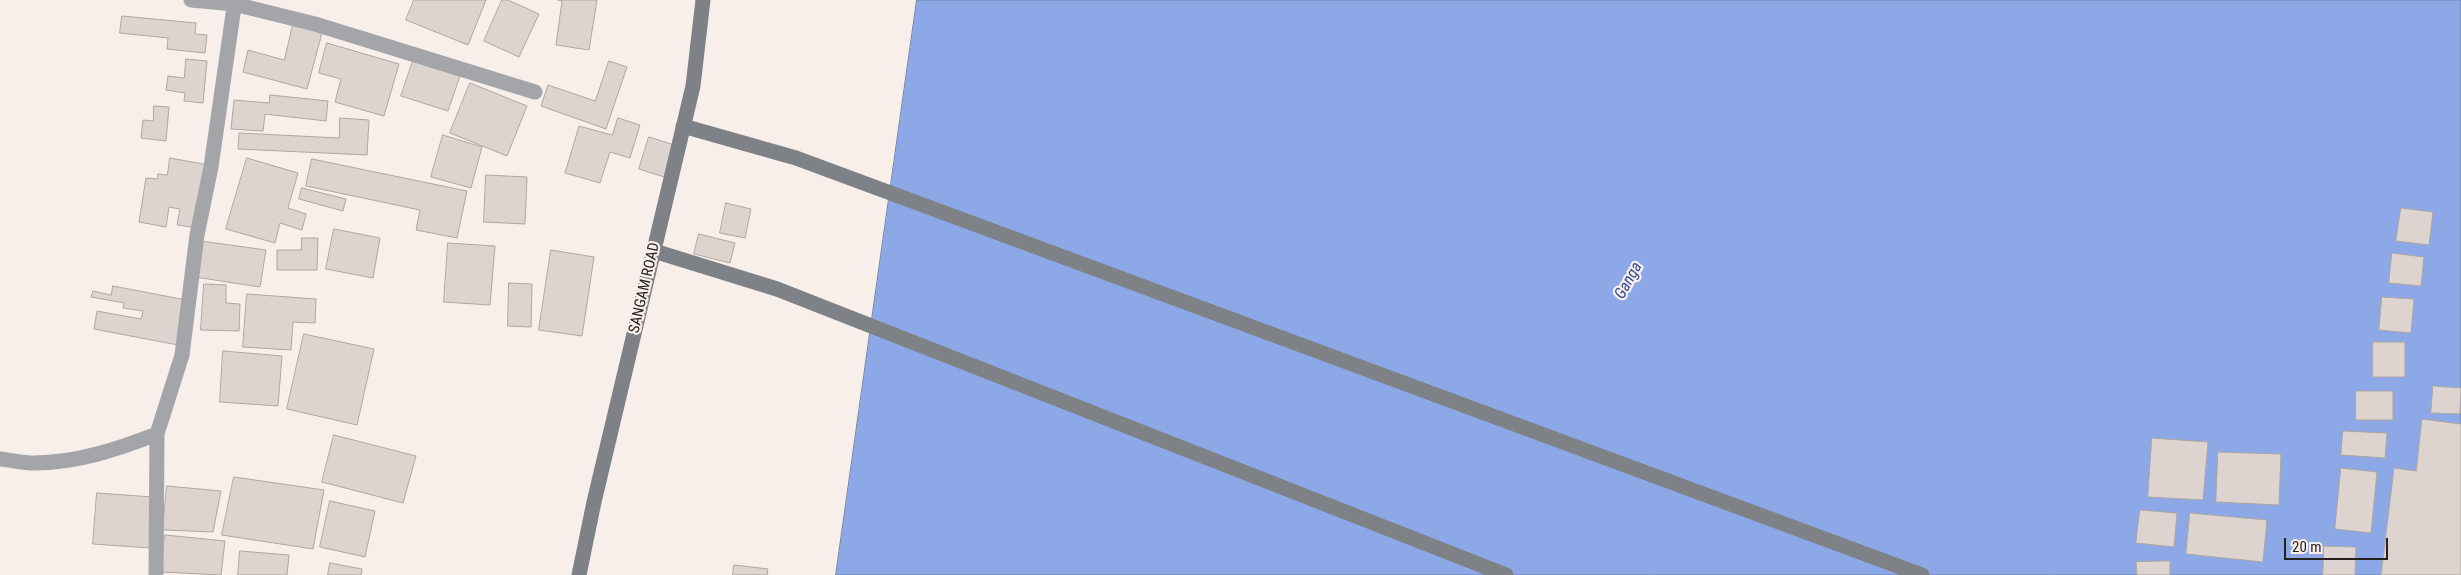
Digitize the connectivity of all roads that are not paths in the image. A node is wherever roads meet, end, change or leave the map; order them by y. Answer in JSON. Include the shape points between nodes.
{"nodes":[{"id":1,"x":191,"y":0,"type":"edge"},
{"id":2,"x":703,"y":0,"type":"edge"},
{"id":3,"x":234,"y":2,"type":"edge"},
{"id":4,"x":534,"y":92,"type":"dead end"},
{"id":5,"x":683,"y":126,"type":"junction"},
{"id":6,"x":654,"y":251,"type":"junction"},
{"id":7,"x":157,"y":434,"type":"junction"},
{"id":8,"x":0,"y":459,"type":"edge"},
{"id":9,"x":156,"y":575,"type":"edge"},
{"id":10,"x":579,"y":575,"type":"edge"},
{"id":11,"x":1506,"y":575,"type":"edge"},
{"id":12,"x":1922,"y":575,"type":"edge"}],
"edges":[{"from":1,"to":3,"type":"street"},
{"from":2,"to":5,"type":"street","name":"SANGAM ROAD","via":[[693,86]]},
{"from":3,"to":4,"type":"street"},
{"from":3,"to":7,"type":"street","via":[[211,167],[197,235],[182,355]]},
{"from":5,"to":6,"type":"street","name":"SANGAM ROAD"},
{"from":5,"to":12,"type":"street","via":[[796,158]]},
{"from":6,"to":10,"type":"street","name":"SANGAM ROAD"},
{"from":6,"to":11,"type":"street","via":[[777,288]]},
{"from":7,"to":8,"type":"street","via":[[117,450],[66,460],[33,463]]},
{"from":7,"to":9,"type":"street"}]}
